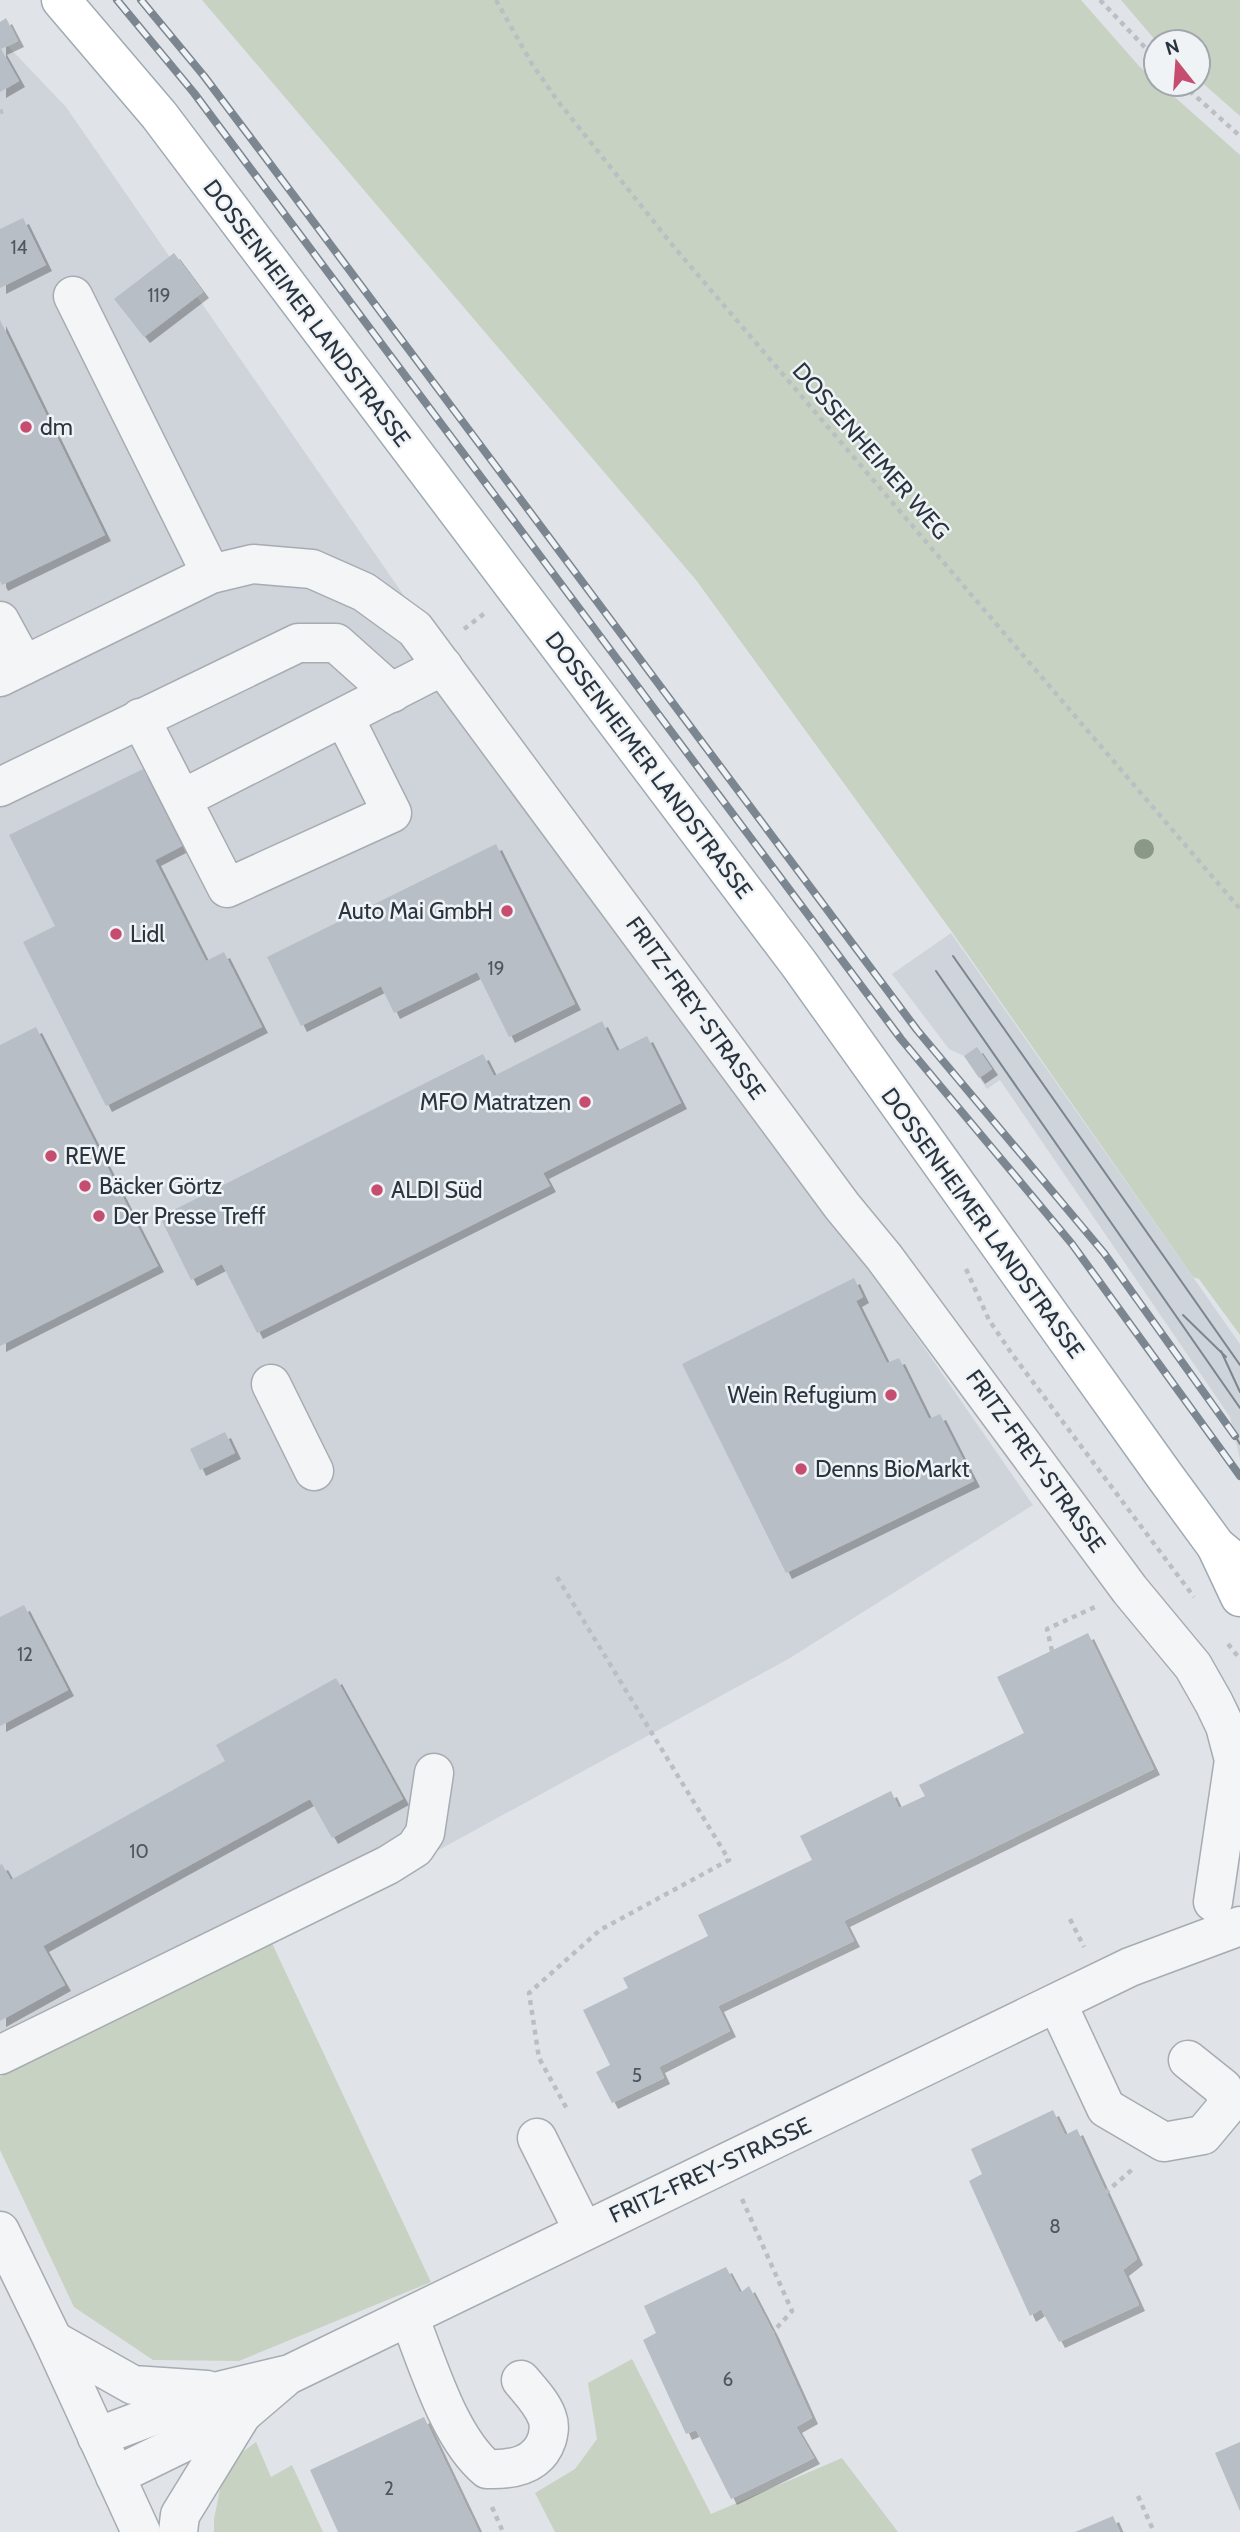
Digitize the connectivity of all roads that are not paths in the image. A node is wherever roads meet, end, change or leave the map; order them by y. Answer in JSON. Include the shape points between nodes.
{"nodes":[{"id":1,"x":61,"y":0,"type":"edge"},
{"id":2,"x":73,"y":296,"type":"dead end"},
{"id":3,"x":211,"y":574,"type":"junction"},
{"id":4,"x":0,"y":621,"type":"edge"},
{"id":5,"x":443,"y":666,"type":"junction"},
{"id":6,"x":12,"y":671,"type":"edge"},
{"id":7,"x":392,"y":693,"type":"junction"},
{"id":8,"x":344,"y":717,"type":"junction"},
{"id":9,"x":140,"y":718,"type":"junction"},
{"id":10,"x":0,"y":787,"type":"edge"},
{"id":11,"x":182,"y":799,"type":"junction"},
{"id":12,"x":271,"y":1384,"type":"dead end"},
{"id":13,"x":314,"y":1471,"type":"dead end"},
{"id":14,"x":1228,"y":1556,"type":"edge"},
{"id":15,"x":1240,"y":1597,"type":"edge"},
{"id":16,"x":1237,"y":1762,"type":"edge"},
{"id":17,"x":434,"y":1773,"type":"dead end"},
{"id":18,"x":1231,"y":1903,"type":"edge"},
{"id":19,"x":1057,"y":2003,"type":"junction"},
{"id":20,"x":0,"y":2055,"type":"edge"},
{"id":21,"x":1188,"y":2060,"type":"dead end"},
{"id":22,"x":537,"y":2138,"type":"dead end"},
{"id":23,"x":583,"y":2230,"type":"junction"},
{"id":24,"x":0,"y":2231,"type":"edge"},
{"id":25,"x":409,"y":2317,"type":"junction"},
{"id":26,"x":53,"y":2340,"type":"junction"},
{"id":27,"x":521,"y":2380,"type":"dead end"},
{"id":28,"x":231,"y":2402,"type":"junction"},
{"id":29,"x":97,"y":2437,"type":"junction"},
{"id":30,"x":115,"y":2476,"type":"junction"},
{"id":31,"x":141,"y":2532,"type":"edge"},
{"id":32,"x":178,"y":2532,"type":"edge"}],
"edges":[{"from":1,"to":14,"type":"main road","name":"DOSSENHEIMER LANDSTRASSE","via":[[159,116],[799,964]]},
{"from":2,"to":3,"type":"street"},
{"from":3,"to":5,"type":"street","name":"FRITZ-FREY-STRASSE","via":[[253,564],[312,569],[364,592],[415,629]]},
{"from":3,"to":6,"type":"street","name":"FRITZ-FREY-STRASSE"},
{"from":4,"to":6,"type":"street"},
{"from":5,"to":7,"type":"street"},
{"from":5,"to":16,"type":"street","name":"FRITZ-FREY-STRASSE","via":[[842,1206],[1130,1590],[1193,1666],[1225,1726]]},
{"from":7,"to":8,"type":"street"},
{"from":7,"to":9,"type":"street","via":[[335,643],[298,643]]},
{"from":8,"to":11,"type":"street"},
{"from":8,"to":11,"type":"street","via":[[392,813],[227,888]]},
{"from":9,"to":10,"type":"street"},
{"from":9,"to":11,"type":"street"},
{"from":12,"to":13,"type":"street"},
{"from":14,"to":15,"type":"main road","name":"DOSSENHEIMER LANDSTRASSE"},
{"from":16,"to":18,"type":"street","name":"FRITZ-FREY-STRASSE"},
{"from":17,"to":20,"type":"street","via":[[425,1833],[415,1847],[388,1865]]},
{"from":18,"to":19,"type":"street","name":"FRITZ-FREY-STRASSE","via":[[1130,1967]]},
{"from":19,"to":21,"type":"street","via":[[1106,2108],[1164,2142],[1203,2135],[1228,2105],[1223,2088]]},
{"from":19,"to":23,"type":"street","name":"FRITZ-FREY-STRASSE"},
{"from":22,"to":23,"type":"street"},
{"from":23,"to":25,"type":"street","name":"FRITZ-FREY-STRASSE"},
{"from":24,"to":26,"type":"street"},
{"from":25,"to":27,"type":"street","via":[[450,2418],[487,2469],[516,2467],[543,2451],[548,2419]]},
{"from":25,"to":28,"type":"street","name":"FRITZ-FREY-STRASSE"},
{"from":26,"to":28,"type":"street","via":[[132,2385]]},
{"from":26,"to":29,"type":"street"},
{"from":28,"to":29,"type":"street","name":"FRITZ-FREY-STRASSE"},
{"from":28,"to":30,"type":"street","name":"FRITZ-FREY-STRASSE"},
{"from":28,"to":32,"type":"street","name":"FRITZ-FREY-STRASSE","via":[[180,2515]]},
{"from":29,"to":30,"type":"street"},
{"from":30,"to":31,"type":"street"}]}
